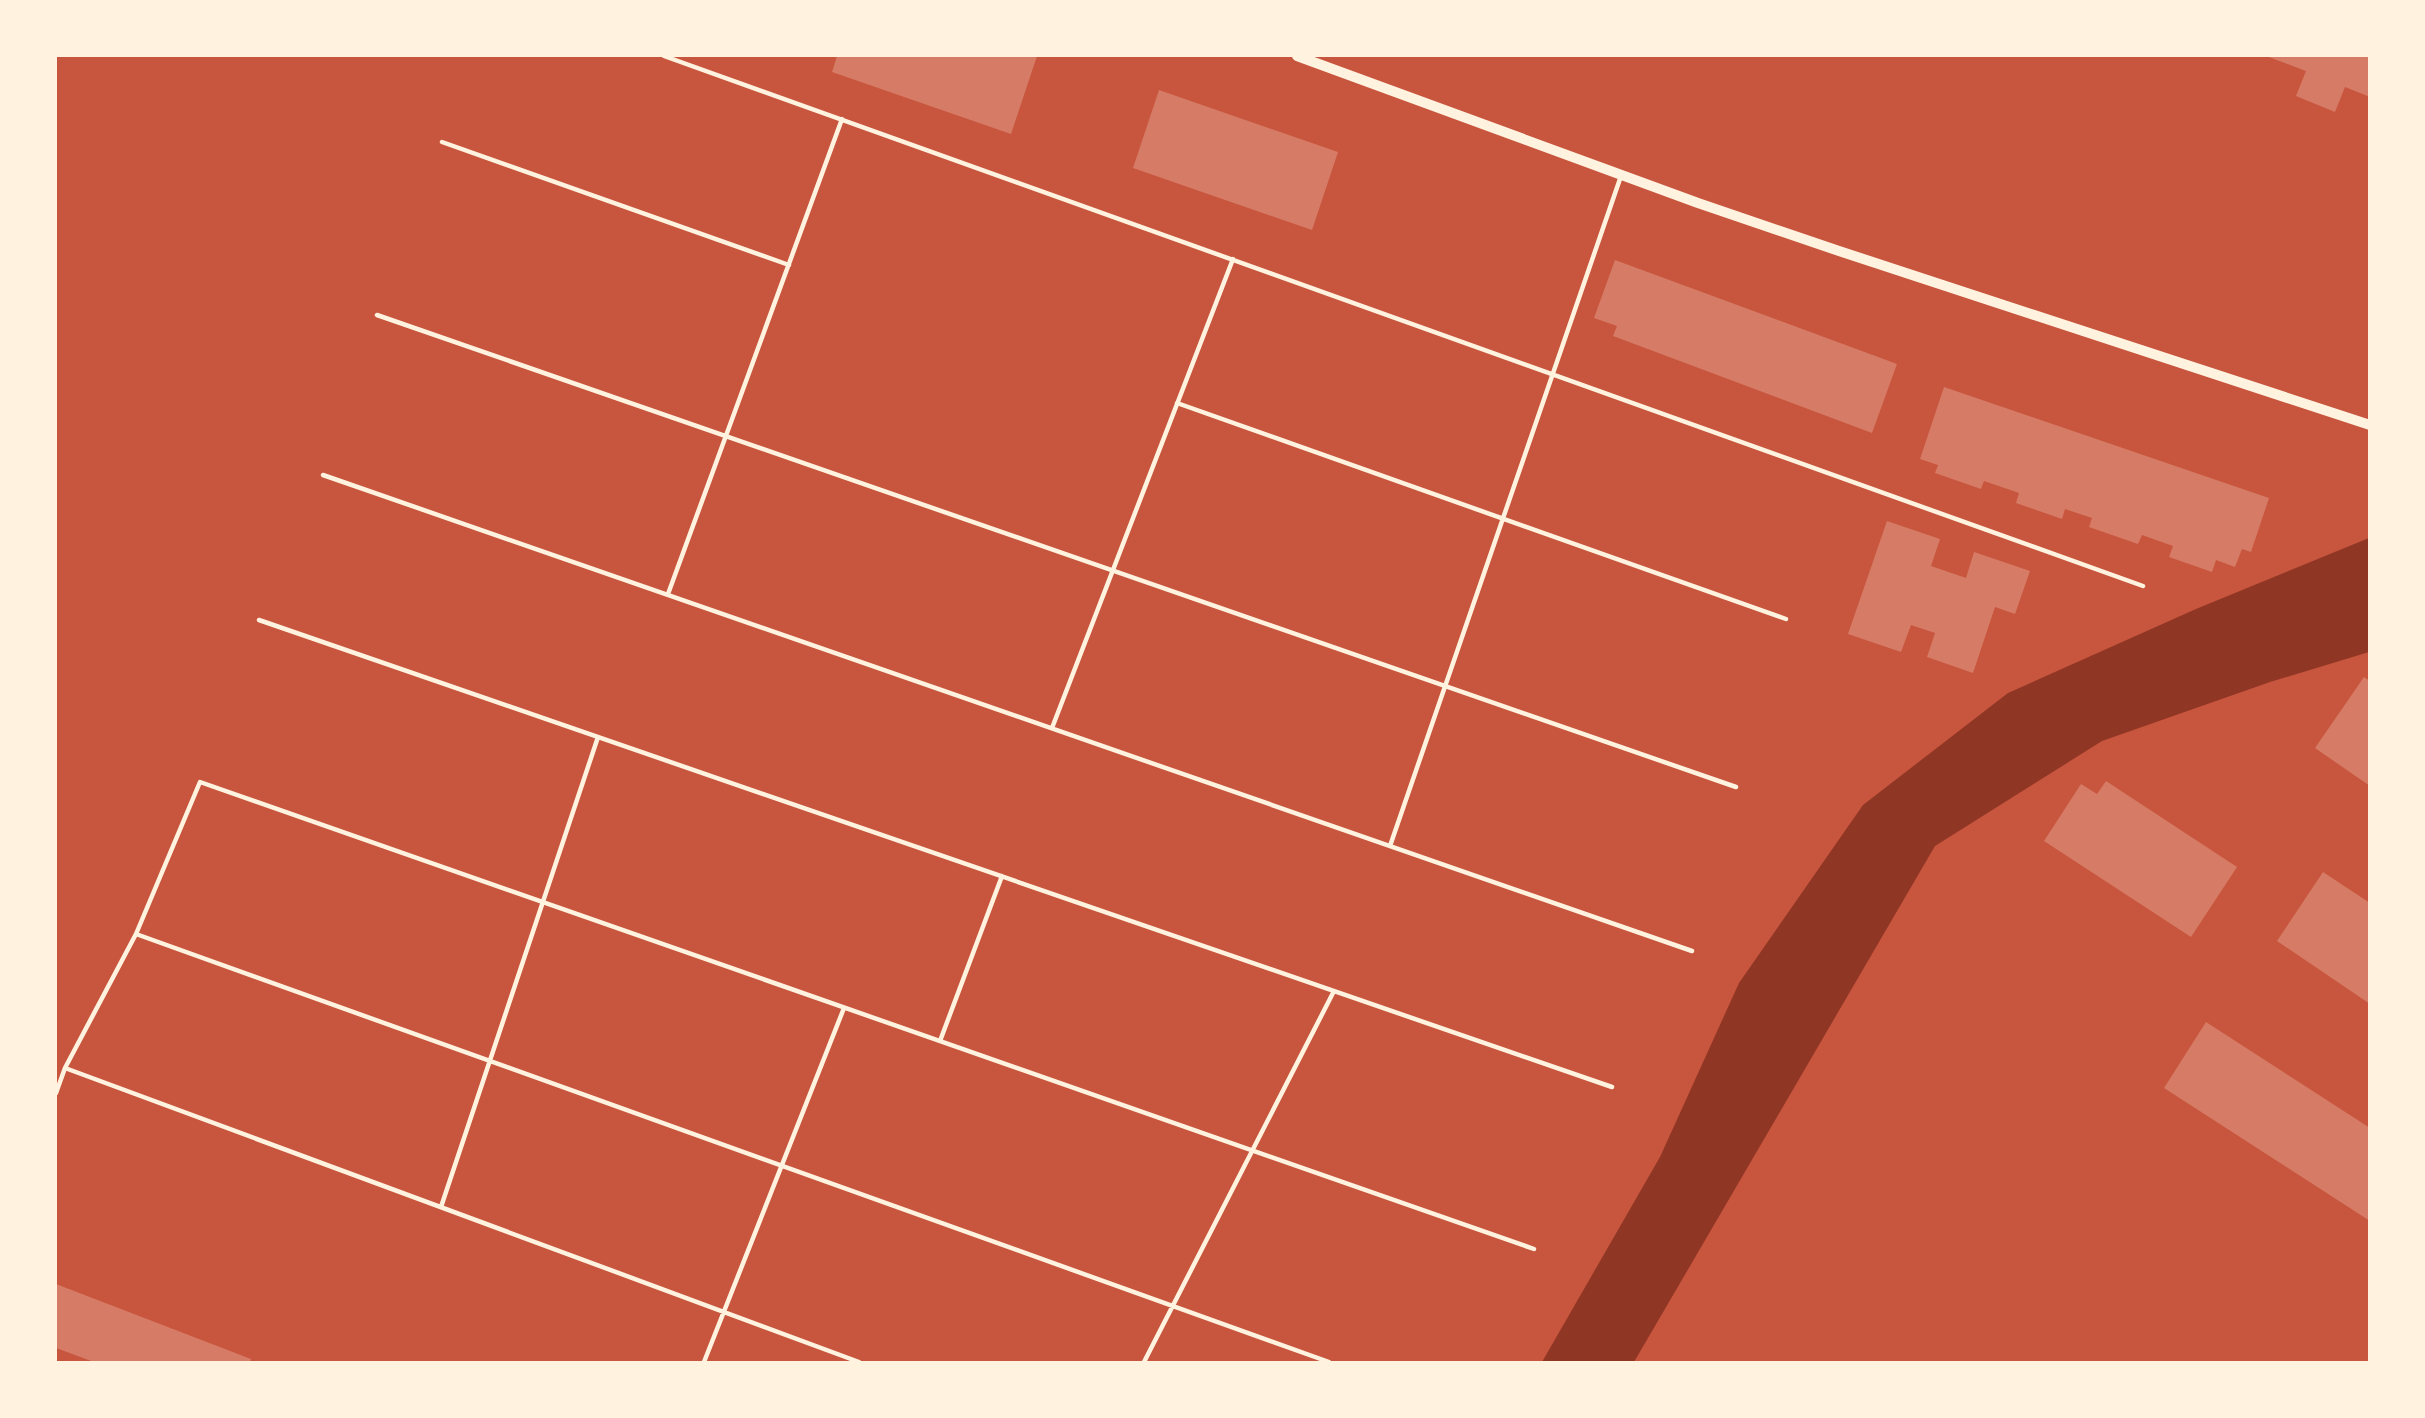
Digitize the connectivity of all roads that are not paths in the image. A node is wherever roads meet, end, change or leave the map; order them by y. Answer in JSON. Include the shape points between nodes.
{"nodes":[{"id":1,"x":664,"y":56,"type":"edge"},
{"id":2,"x":1297,"y":56,"type":"edge"},
{"id":3,"x":842,"y":119,"type":"junction"},
{"id":4,"x":442,"y":142,"type":"dead end"},
{"id":5,"x":1622,"y":174,"type":"junction"},
{"id":6,"x":1233,"y":259,"type":"junction"},
{"id":7,"x":789,"y":265,"type":"junction"},
{"id":8,"x":377,"y":315,"type":"dead end"},
{"id":9,"x":1553,"y":374,"type":"junction"},
{"id":10,"x":1177,"y":403,"type":"junction"},
{"id":11,"x":2370,"y":425,"type":"edge"},
{"id":12,"x":726,"y":436,"type":"junction"},
{"id":13,"x":323,"y":475,"type":"dead end"},
{"id":14,"x":1503,"y":519,"type":"junction"},
{"id":15,"x":1113,"y":570,"type":"junction"},
{"id":16,"x":2143,"y":586,"type":"dead end"},
{"id":17,"x":668,"y":594,"type":"junction"},
{"id":18,"x":259,"y":620,"type":"dead end"},
{"id":19,"x":1786,"y":620,"type":"dead end"},
{"id":20,"x":1445,"y":686,"type":"junction"},
{"id":21,"x":1052,"y":728,"type":"junction"},
{"id":22,"x":598,"y":737,"type":"junction"},
{"id":23,"x":1736,"y":787,"type":"dead end"},
{"id":24,"x":1389,"y":846,"type":"junction"},
{"id":25,"x":1002,"y":876,"type":"junction"},
{"id":26,"x":543,"y":902,"type":"junction"},
{"id":27,"x":136,"y":934,"type":"junction"},
{"id":28,"x":1692,"y":951,"type":"dead end"},
{"id":29,"x":1334,"y":991,"type":"junction"},
{"id":30,"x":844,"y":1008,"type":"junction"},
{"id":31,"x":940,"y":1041,"type":"junction"},
{"id":32,"x":490,"y":1060,"type":"junction"},
{"id":33,"x":65,"y":1068,"type":"junction"},
{"id":34,"x":1612,"y":1088,"type":"dead end"},
{"id":35,"x":56,"y":1093,"type":"edge"},
{"id":36,"x":1252,"y":1151,"type":"junction"},
{"id":37,"x":782,"y":1165,"type":"junction"},
{"id":38,"x":441,"y":1207,"type":"junction"},
{"id":39,"x":1534,"y":1249,"type":"dead end"},
{"id":40,"x":1172,"y":1307,"type":"junction"},
{"id":41,"x":724,"y":1312,"type":"junction"},
{"id":42,"x":704,"y":1362,"type":"edge"},
{"id":43,"x":859,"y":1362,"type":"edge"},
{"id":44,"x":1144,"y":1362,"type":"edge"},
{"id":45,"x":1329,"y":1362,"type":"edge"}],
"edges":[{"from":1,"to":3,"type":"lane"},
{"from":2,"to":5,"type":"street"},
{"from":3,"to":6,"type":"lane"},
{"from":3,"to":7,"type":"lane"},
{"from":4,"to":7,"type":"lane"},
{"from":5,"to":9,"type":"lane"},
{"from":5,"to":11,"type":"street","via":[[1828,248]]},
{"from":6,"to":9,"type":"lane"},
{"from":6,"to":10,"type":"lane"},
{"from":7,"to":12,"type":"lane"},
{"from":8,"to":12,"type":"lane"},
{"from":9,"to":14,"type":"lane"},
{"from":9,"to":16,"type":"lane"},
{"from":10,"to":14,"type":"lane"},
{"from":10,"to":15,"type":"lane"},
{"from":12,"to":15,"type":"lane"},
{"from":12,"to":17,"type":"lane"},
{"from":13,"to":17,"type":"lane"},
{"from":14,"to":19,"type":"lane"},
{"from":14,"to":20,"type":"lane"},
{"from":15,"to":20,"type":"lane"},
{"from":15,"to":21,"type":"lane"},
{"from":17,"to":21,"type":"lane"},
{"from":18,"to":22,"type":"lane"},
{"from":20,"to":23,"type":"lane"},
{"from":20,"to":24,"type":"lane"},
{"from":21,"to":24,"type":"lane"},
{"from":22,"to":25,"type":"lane"},
{"from":22,"to":26,"type":"lane"},
{"from":24,"to":28,"type":"lane"},
{"from":25,"to":29,"type":"lane"},
{"from":25,"to":31,"type":"lane"},
{"from":26,"to":27,"type":"lane","via":[[200,782]]},
{"from":26,"to":30,"type":"lane"},
{"from":26,"to":32,"type":"lane"},
{"from":27,"to":32,"type":"lane"},
{"from":27,"to":33,"type":"lane"},
{"from":29,"to":34,"type":"lane"},
{"from":29,"to":36,"type":"lane"},
{"from":30,"to":31,"type":"lane"},
{"from":30,"to":37,"type":"lane"},
{"from":31,"to":36,"type":"lane"},
{"from":32,"to":37,"type":"lane"},
{"from":32,"to":38,"type":"lane"},
{"from":33,"to":35,"type":"lane"},
{"from":33,"to":38,"type":"lane"},
{"from":36,"to":39,"type":"lane"},
{"from":36,"to":40,"type":"lane"},
{"from":37,"to":40,"type":"lane"},
{"from":37,"to":41,"type":"lane"},
{"from":38,"to":41,"type":"lane"},
{"from":40,"to":44,"type":"lane"},
{"from":40,"to":45,"type":"lane"},
{"from":41,"to":42,"type":"lane"},
{"from":41,"to":43,"type":"lane"}]}
